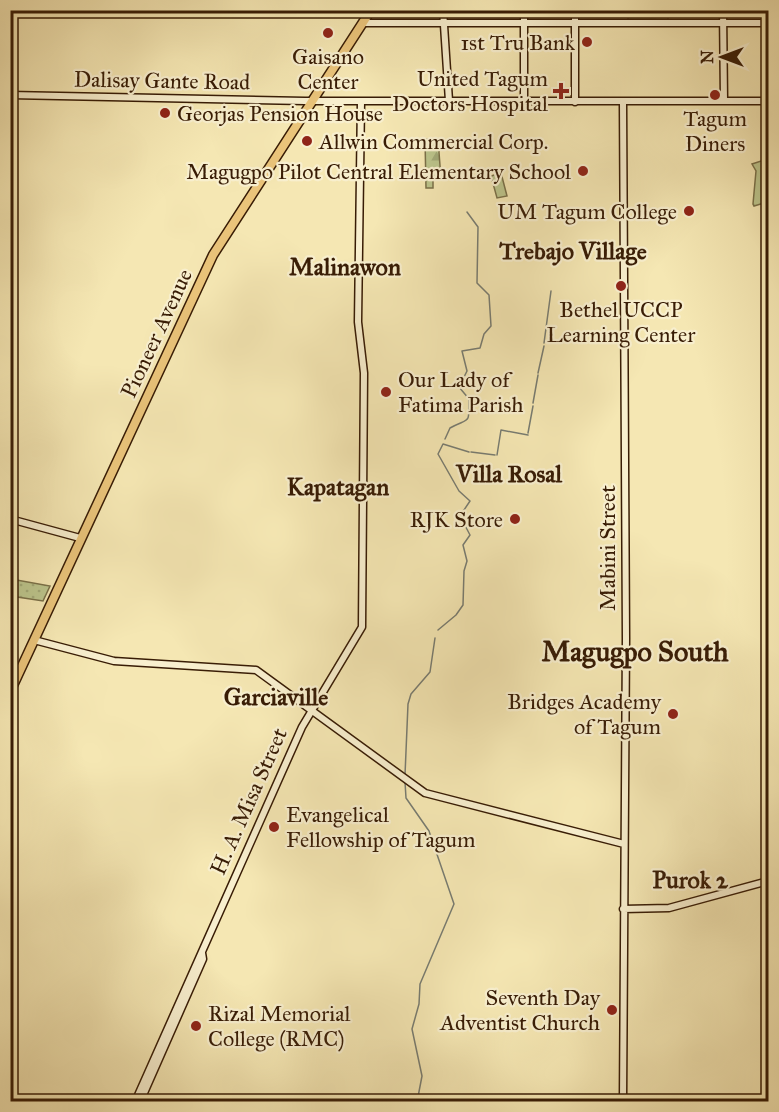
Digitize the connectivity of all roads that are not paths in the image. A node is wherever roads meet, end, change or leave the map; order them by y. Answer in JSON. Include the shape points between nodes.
{"nodes":[{"id":1,"x":371,"y":10,"type":"edge"},
{"id":2,"x":443,"y":10,"type":"edge"},
{"id":3,"x":524,"y":10,"type":"edge"},
{"id":4,"x":574,"y":10,"type":"edge"},
{"id":5,"x":723,"y":10,"type":"edge"},
{"id":6,"x":363,"y":23,"type":"junction"},
{"id":7,"x":768,"y":23,"type":"edge"},
{"id":8,"x":444,"y":24,"type":"junction"},
{"id":9,"x":575,"y":24,"type":"junction"},
{"id":10,"x":723,"y":24,"type":"junction"},
{"id":11,"x":524,"y":25,"type":"junction"},
{"id":12,"x":10,"y":95,"type":"edge"},
{"id":13,"x":313,"y":101,"type":"junction"},
{"id":14,"x":361,"y":101,"type":"junction"},
{"id":15,"x":449,"y":101,"type":"junction"},
{"id":16,"x":724,"y":101,"type":"junction"},
{"id":17,"x":768,"y":101,"type":"edge"},
{"id":18,"x":524,"y":102,"type":"junction"},
{"id":19,"x":575,"y":102,"type":"junction"},
{"id":20,"x":623,"y":102,"type":"junction"},
{"id":21,"x":10,"y":519,"type":"edge"},
{"id":22,"x":80,"y":538,"type":"junction"},
{"id":23,"x":34,"y":640,"type":"junction"},
{"id":24,"x":10,"y":692,"type":"edge"},
{"id":25,"x":310,"y":710,"type":"junction"},
{"id":26,"x":624,"y":844,"type":"junction"},
{"id":27,"x":768,"y":881,"type":"edge"},
{"id":28,"x":623,"y":909,"type":"junction"},
{"id":29,"x":178,"y":1008,"type":"junction"},
{"id":30,"x":135,"y":1101,"type":"edge"},
{"id":31,"x":141,"y":1101,"type":"edge"},
{"id":32,"x":623,"y":1101,"type":"edge"}],
"edges":[{"from":1,"to":6,"type":"highway","name":"Pioneer Avenue"},
{"from":2,"to":8,"type":"street"},
{"from":3,"to":11,"type":"street"},
{"from":4,"to":9,"type":"street"},
{"from":5,"to":10,"type":"street"},
{"from":6,"to":8,"type":"street"},
{"from":6,"to":13,"type":"highway","name":"Pioneer Avenue"},
{"from":7,"to":10,"type":"street"},
{"from":8,"to":11,"type":"street"},
{"from":8,"to":15,"type":"street"},
{"from":9,"to":10,"type":"street"},
{"from":9,"to":11,"type":"street"},
{"from":9,"to":19,"type":"street"},
{"from":10,"to":16,"type":"street"},
{"from":11,"to":18,"type":"street"},
{"from":12,"to":13,"type":"street","name":"Dalisay Gante Road"},
{"from":13,"to":14,"type":"street","name":"Dalisay Gante Road"},
{"from":13,"to":22,"type":"highway","name":"Pioneer Avenue","via":[[213,255]]},
{"from":14,"to":15,"type":"street","name":"Dalisay Gante Road"},
{"from":14,"to":25,"type":"street","name":"H. A. Misa Street","via":[[358,322],[364,373],[362,623],[361,631]]},
{"from":15,"to":18,"type":"street","name":"Dalisay Gante Road"},
{"from":16,"to":17,"type":"street","name":"Dalisay Gante Road"},
{"from":16,"to":20,"type":"street","name":"Dalisay Gante Road"},
{"from":18,"to":19,"type":"street","name":"Dalisay Gante Road"},
{"from":19,"to":20,"type":"street","name":"Dalisay Gante Road"},
{"from":20,"to":26,"type":"street","name":"Mabini Street"},
{"from":21,"to":22,"type":"street"},
{"from":22,"to":23,"type":"highway","name":"Pioneer Avenue"},
{"from":23,"to":24,"type":"highway","name":"Pioneer Avenue"},
{"from":23,"to":25,"type":"street","via":[[114,661],[250,669]]},
{"from":25,"to":26,"type":"street","via":[[425,793]]},
{"from":25,"to":29,"type":"street","name":"H. A. Misa Street"},
{"from":26,"to":28,"type":"street","name":"Mabini Street"},
{"from":27,"to":28,"type":"street","via":[[669,908]]},
{"from":28,"to":32,"type":"street","name":"Mabini Street"},
{"from":29,"to":30,"type":"street"},
{"from":29,"to":31,"type":"street"}]}
